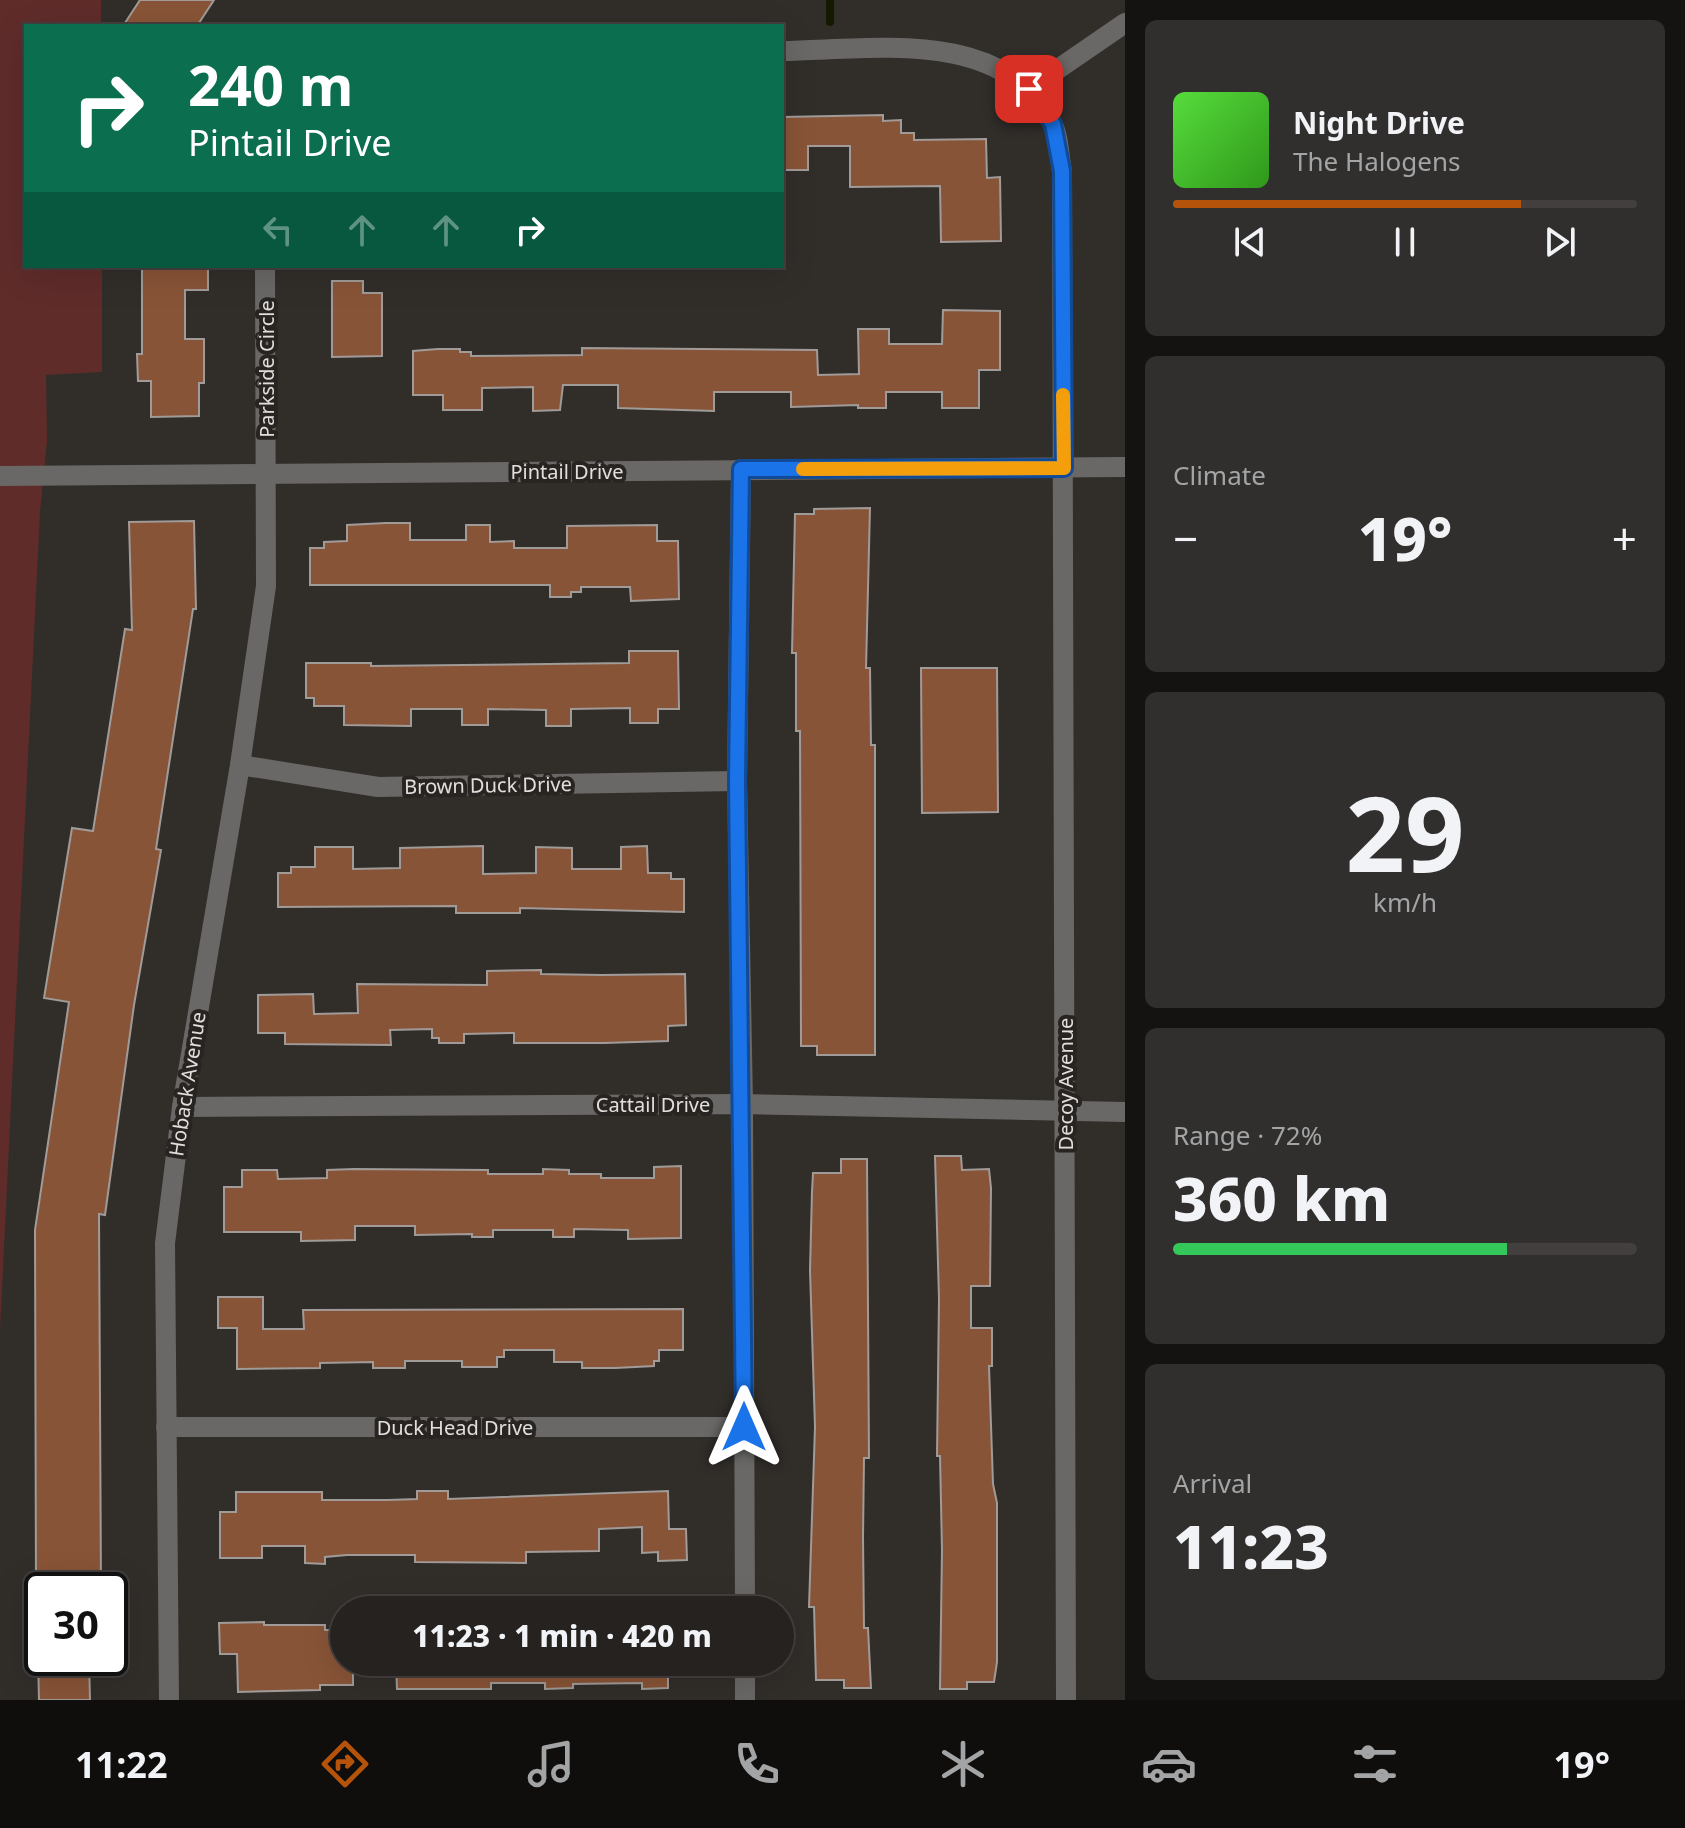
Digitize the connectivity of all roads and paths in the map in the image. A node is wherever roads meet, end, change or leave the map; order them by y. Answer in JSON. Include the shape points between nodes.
{"nodes":[{"id":1,"x":1125,"y":23,"type":"edge"},
{"id":2,"x":784,"y":51,"type":"edge"},
{"id":3,"x":1029,"y":89,"type":"junction"},
{"id":4,"x":265,"y":268,"type":"edge"},
{"id":5,"x":1125,"y":467,"type":"edge"},
{"id":6,"x":1064,"y":468,"type":"junction"},
{"id":7,"x":741,"y":469,"type":"junction"},
{"id":8,"x":266,"y":473,"type":"junction"},
{"id":9,"x":3,"y":474,"type":"edge"},
{"id":10,"x":240,"y":765,"type":"junction"},
{"id":11,"x":737,"y":781,"type":"junction"},
{"id":12,"x":743,"y":1104,"type":"junction"},
{"id":13,"x":182,"y":1107,"type":"junction"},
{"id":14,"x":1066,"y":1110,"type":"junction"},
{"id":15,"x":1125,"y":1112,"type":"edge"},
{"id":16,"x":166,"y":1427,"type":"junction"},
{"id":17,"x":744,"y":1427,"type":"junction"},
{"id":18,"x":745,"y":1596,"type":"edge"},
{"id":19,"x":745,"y":1676,"type":"edge"},
{"id":20,"x":169,"y":1700,"type":"edge"},
{"id":21,"x":745,"y":1700,"type":"edge"},
{"id":22,"x":1066,"y":1700,"type":"edge"}],
"edges":[{"from":1,"to":3,"type":"street"},
{"from":2,"to":3,"type":"street","via":[[931,50],[981,59]]},
{"from":3,"to":6,"type":"street","via":[[1053,124],[1062,171]]},
{"from":4,"to":8,"type":"street","name":"Parkside Circle"},
{"from":5,"to":6,"type":"street","name":"Pintail Drive"},
{"from":6,"to":7,"type":"street","name":"Pintail Drive"},
{"from":6,"to":14,"type":"street","name":"Decoy Avenue"},
{"from":7,"to":8,"type":"street","name":"Pintail Drive"},
{"from":7,"to":11,"type":"street"},
{"from":8,"to":9,"type":"street","name":"Pintail Drive"},
{"from":8,"to":10,"type":"street","name":"Hoback Avenue","via":[[266,586]]},
{"from":10,"to":11,"type":"street","name":"Brown Duck Drive","via":[[378,787]]},
{"from":10,"to":13,"type":"street","name":"Hoback Avenue"},
{"from":11,"to":12,"type":"street"},
{"from":12,"to":13,"type":"street","name":"Cattail Drive"},
{"from":12,"to":14,"type":"street","name":"Cattail Drive"},
{"from":12,"to":17,"type":"street"},
{"from":13,"to":16,"type":"street","name":"Hoback Avenue","via":[[165,1243]]},
{"from":14,"to":15,"type":"street","name":"Cattail Drive"},
{"from":14,"to":22,"type":"street","name":"Decoy Avenue"},
{"from":16,"to":17,"type":"street","name":"Duck Head Drive"},
{"from":16,"to":20,"type":"street","name":"Hoback Avenue"},
{"from":17,"to":18,"type":"street"},
{"from":19,"to":21,"type":"street"}]}
